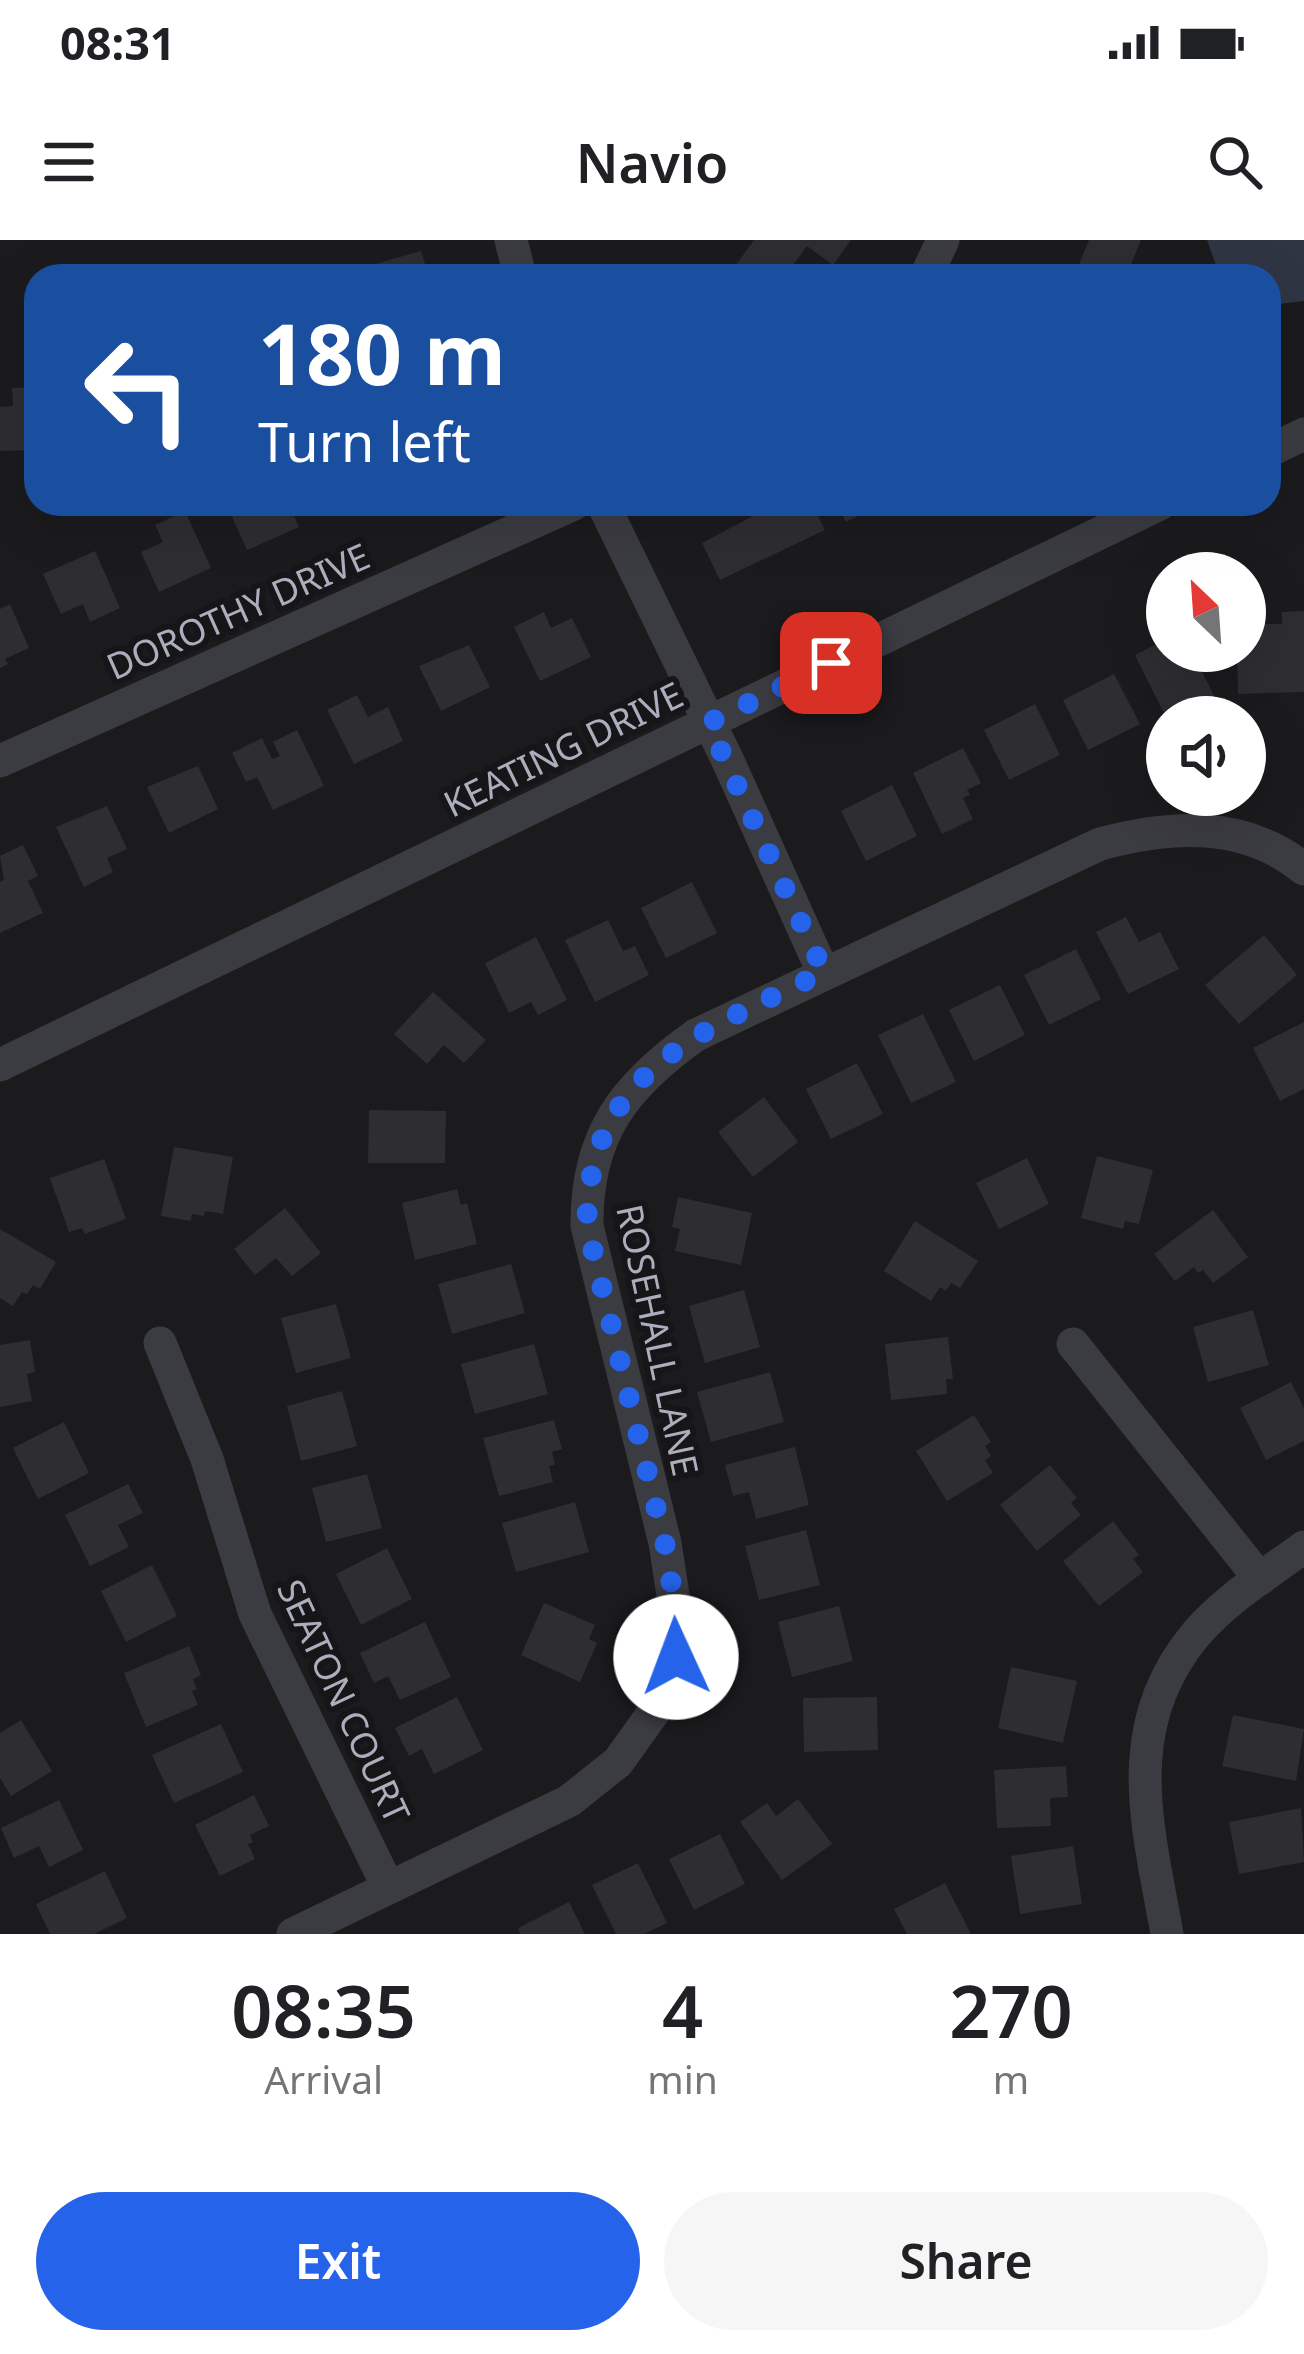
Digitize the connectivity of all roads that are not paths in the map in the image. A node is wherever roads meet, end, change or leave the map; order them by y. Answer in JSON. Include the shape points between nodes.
{"nodes":[{"id":1,"x":547,"y":516,"type":"edge"},
{"id":2,"x":609,"y":516,"type":"edge"},
{"id":3,"x":1135,"y":516,"type":"edge"},
{"id":4,"x":708,"y":723,"type":"junction"},
{"id":5,"x":0,"y":761,"type":"edge"},
{"id":6,"x":1304,"y":868,"type":"edge"},
{"id":7,"x":824,"y":972,"type":"junction"},
{"id":8,"x":0,"y":1065,"type":"edge"},
{"id":9,"x":160,"y":1343,"type":"dead end"},
{"id":10,"x":1072,"y":1344,"type":"dead end"},
{"id":11,"x":1304,"y":1547,"type":"edge"},
{"id":12,"x":1260,"y":1580,"type":"junction"},
{"id":13,"x":388,"y":1887,"type":"junction"},
{"id":14,"x":293,"y":1934,"type":"edge"},
{"id":15,"x":1167,"y":1934,"type":"edge"}],
"edges":[{"from":1,"to":5,"type":"street","name":"DOROTHY DRIVE"},
{"from":2,"to":4,"type":"street"},
{"from":3,"to":4,"type":"street","name":"KEATING DRIVE"},
{"from":4,"to":7,"type":"street"},
{"from":4,"to":8,"type":"street","name":"KEATING DRIVE"},
{"from":6,"to":7,"type":"street","name":"ROSEHALL LANE","via":[[1279,848],[1241,836],[1148,831],[1100,844]]},
{"from":7,"to":13,"type":"street","name":"ROSEHALL LANE","via":[[656,1064],[598,1142],[586,1184],[587,1226],[675,1608],[676,1657],[656,1709],[618,1762],[569,1801]]},
{"from":9,"to":13,"type":"street","name":"SEATON COURT","via":[[255,1614]]},
{"from":10,"to":12,"type":"street"},
{"from":11,"to":12,"type":"street"},
{"from":12,"to":15,"type":"street","via":[[1198,1632],[1171,1668],[1149,1720],[1142,1774]]},
{"from":13,"to":14,"type":"street","name":"ROSEHALL LANE"}]}
